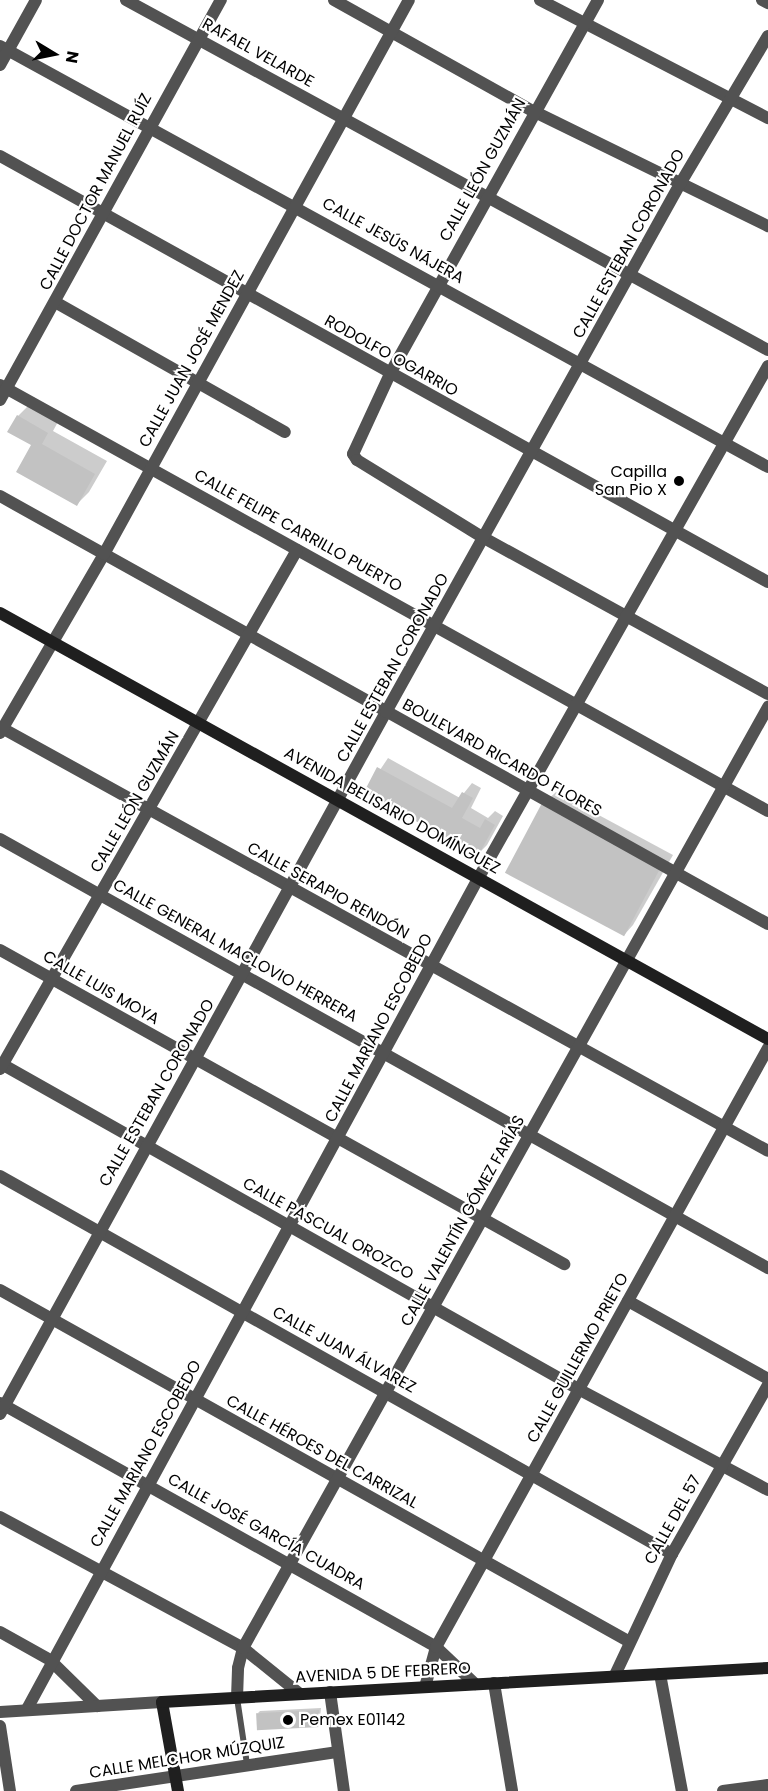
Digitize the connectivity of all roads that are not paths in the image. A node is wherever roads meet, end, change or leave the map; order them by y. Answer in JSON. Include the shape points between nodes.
{"nodes":[{"id":1,"x":36,"y":0,"type":"edge"},
{"id":2,"x":126,"y":0,"type":"edge"},
{"id":3,"x":221,"y":0,"type":"edge"},
{"id":4,"x":333,"y":0,"type":"edge"},
{"id":5,"x":409,"y":0,"type":"edge"},
{"id":6,"x":540,"y":0,"type":"edge"},
{"id":7,"x":598,"y":0,"type":"edge"},
{"id":8,"x":762,"y":0,"type":"edge"},
{"id":9,"x":768,"y":3,"type":"edge"},
{"id":10,"x":584,"y":24,"type":"junction"},
{"id":11,"x":391,"y":33,"type":"junction"},
{"id":12,"x":768,"y":36,"type":"edge"},
{"id":13,"x":199,"y":39,"type":"junction"},
{"id":14,"x":4,"y":48,"type":"edge"},
{"id":15,"x":0,"y":65,"type":"edge"},
{"id":16,"x":730,"y":98,"type":"junction"},
{"id":17,"x":533,"y":111,"type":"junction"},
{"id":18,"x":343,"y":118,"type":"junction"},
{"id":19,"x":768,"y":118,"type":"edge"},
{"id":20,"x":148,"y":128,"type":"junction"},
{"id":21,"x":0,"y":156,"type":"edge"},
{"id":22,"x":680,"y":184,"type":"junction"},
{"id":23,"x":486,"y":198,"type":"junction"},
{"id":24,"x":295,"y":206,"type":"junction"},
{"id":25,"x":102,"y":212,"type":"junction"},
{"id":26,"x":768,"y":226,"type":"edge"},
{"id":27,"x":629,"y":277,"type":"junction"},
{"id":28,"x":439,"y":285,"type":"junction"},
{"id":29,"x":246,"y":294,"type":"junction"},
{"id":30,"x":55,"y":302,"type":"junction"},
{"id":31,"x":768,"y":350,"type":"edge"},
{"id":32,"x":581,"y":364,"type":"junction"},
{"id":33,"x":768,"y":366,"type":"edge"},
{"id":34,"x":390,"y":374,"type":"junction"},
{"id":35,"x":198,"y":383,"type":"junction"},
{"id":36,"x":2,"y":392,"type":"edge"},
{"id":37,"x":285,"y":432,"type":"dead end"},
{"id":38,"x":725,"y":444,"type":"junction"},
{"id":39,"x":531,"y":453,"type":"junction"},
{"id":40,"x":768,"y":467,"type":"edge"},
{"id":41,"x":150,"y":468,"type":"junction"},
{"id":42,"x":0,"y":496,"type":"edge"},
{"id":43,"x":676,"y":530,"type":"junction"},
{"id":44,"x":484,"y":538,"type":"junction"},
{"id":45,"x":297,"y":550,"type":"junction"},
{"id":46,"x":104,"y":554,"type":"junction"},
{"id":47,"x":768,"y":582,"type":"edge"},
{"id":48,"x":0,"y":613,"type":"edge"},
{"id":49,"x":627,"y":618,"type":"junction"},
{"id":50,"x":435,"y":625,"type":"junction"},
{"id":51,"x":250,"y":636,"type":"junction"},
{"id":52,"x":53,"y":642,"type":"junction"},
{"id":53,"x":768,"y":694,"type":"edge"},
{"id":54,"x":579,"y":704,"type":"junction"},
{"id":55,"x":768,"y":707,"type":"edge"},
{"id":56,"x":386,"y":712,"type":"junction"},
{"id":57,"x":200,"y":724,"type":"junction"},
{"id":58,"x":1,"y":730,"type":"edge"},
{"id":59,"x":723,"y":787,"type":"junction"},
{"id":60,"x":529,"y":793,"type":"junction"},
{"id":61,"x":338,"y":801,"type":"junction"},
{"id":62,"x":150,"y":811,"type":"junction"},
{"id":63,"x":768,"y":812,"type":"edge"},
{"id":64,"x":0,"y":839,"type":"edge"},
{"id":65,"x":674,"y":872,"type":"junction"},
{"id":66,"x":479,"y":877,"type":"junction"},
{"id":67,"x":290,"y":890,"type":"junction"},
{"id":68,"x":100,"y":895,"type":"junction"},
{"id":69,"x":768,"y":924,"type":"edge"},
{"id":70,"x":0,"y":950,"type":"edge"},
{"id":71,"x":626,"y":960,"type":"junction"},
{"id":72,"x":431,"y":965,"type":"junction"},
{"id":73,"x":244,"y":973,"type":"junction"},
{"id":74,"x":51,"y":978,"type":"junction"},
{"id":75,"x":768,"y":1039,"type":"edge"},
{"id":76,"x":579,"y":1047,"type":"junction"},
{"id":77,"x":768,"y":1048,"type":"edge"},
{"id":78,"x":385,"y":1053,"type":"junction"},
{"id":79,"x":194,"y":1060,"type":"junction"},
{"id":80,"x":1,"y":1065,"type":"edge"},
{"id":81,"x":725,"y":1128,"type":"junction"},
{"id":82,"x":530,"y":1135,"type":"junction"},
{"id":83,"x":338,"y":1139,"type":"junction"},
{"id":84,"x":145,"y":1146,"type":"junction"},
{"id":85,"x":768,"y":1151,"type":"edge"},
{"id":86,"x":0,"y":1176,"type":"edge"},
{"id":87,"x":675,"y":1217,"type":"junction"},
{"id":88,"x":483,"y":1220,"type":"junction"},
{"id":89,"x":289,"y":1226,"type":"junction"},
{"id":90,"x":98,"y":1231,"type":"junction"},
{"id":91,"x":564,"y":1264,"type":"dead end"},
{"id":92,"x":768,"y":1268,"type":"edge"},
{"id":93,"x":0,"y":1290,"type":"edge"},
{"id":94,"x":628,"y":1301,"type":"junction"},
{"id":95,"x":434,"y":1307,"type":"junction"},
{"id":96,"x":243,"y":1313,"type":"junction"},
{"id":97,"x":51,"y":1318,"type":"junction"},
{"id":98,"x":768,"y":1379,"type":"edge"},
{"id":99,"x":768,"y":1385,"type":"edge"},
{"id":100,"x":580,"y":1390,"type":"junction"},
{"id":101,"x":387,"y":1392,"type":"junction"},
{"id":102,"x":194,"y":1401,"type":"junction"},
{"id":103,"x":2,"y":1407,"type":"edge"},
{"id":104,"x":723,"y":1464,"type":"junction"},
{"id":105,"x":533,"y":1476,"type":"junction"},
{"id":106,"x":340,"y":1479,"type":"junction"},
{"id":107,"x":147,"y":1485,"type":"junction"},
{"id":108,"x":768,"y":1490,"type":"edge"},
{"id":109,"x":0,"y":1517,"type":"edge"},
{"id":110,"x":672,"y":1554,"type":"junction"},
{"id":111,"x":485,"y":1562,"type":"junction"},
{"id":112,"x":291,"y":1564,"type":"junction"},
{"id":113,"x":99,"y":1572,"type":"junction"},
{"id":114,"x":0,"y":1632,"type":"edge"},
{"id":115,"x":628,"y":1641,"type":"junction"},
{"id":116,"x":436,"y":1647,"type":"junction"},
{"id":117,"x":243,"y":1648,"type":"junction"},
{"id":118,"x":50,"y":1660,"type":"junction"},
{"id":119,"x":768,"y":1668,"type":"edge"},
{"id":120,"x":660,"y":1674,"type":"junction"},
{"id":121,"x":615,"y":1675,"type":"junction"},
{"id":122,"x":494,"y":1683,"type":"junction"},
{"id":123,"x":475,"y":1684,"type":"junction"},
{"id":124,"x":425,"y":1687,"type":"junction"},
{"id":125,"x":330,"y":1692,"type":"junction"},
{"id":126,"x":300,"y":1694,"type":"junction"},
{"id":127,"x":237,"y":1698,"type":"junction"},
{"id":128,"x":162,"y":1702,"type":"junction"},
{"id":129,"x":97,"y":1706,"type":"junction"},
{"id":130,"x":27,"y":1709,"type":"junction"},
{"id":131,"x":0,"y":1712,"type":"edge"},
{"id":132,"x":0,"y":1726,"type":"edge"},
{"id":133,"x":338,"y":1752,"type":"junction"},
{"id":134,"x":247,"y":1764,"type":"junction"},
{"id":135,"x":175,"y":1777,"type":"junction"},
{"id":136,"x":768,"y":1785,"type":"edge"},
{"id":137,"x":10,"y":1791,"type":"edge"},
{"id":138,"x":76,"y":1791,"type":"edge"},
{"id":139,"x":178,"y":1791,"type":"edge"},
{"id":140,"x":344,"y":1791,"type":"edge"},
{"id":141,"x":512,"y":1791,"type":"edge"},
{"id":142,"x":682,"y":1791,"type":"edge"},
{"id":143,"x":723,"y":1791,"type":"edge"}],
"edges":[{"from":1,"to":14,"type":"street"},
{"from":2,"to":13,"type":"street","name":"RAFAEL VELARDE"},
{"from":3,"to":13,"type":"street","name":"CALLE DOCTOR MANUEL RUÍZ"},
{"from":4,"to":11,"type":"street"},
{"from":5,"to":11,"type":"street","name":"CALLE JUAN JOSÉ MENDEZ"},
{"from":6,"to":10,"type":"street"},
{"from":7,"to":10,"type":"street","name":"CALLE LEÓN GUZMÁN"},
{"from":8,"to":9,"type":"street"},
{"from":10,"to":16,"type":"street"},
{"from":10,"to":17,"type":"street","name":"CALLE LEÓN GUZMÁN"},
{"from":11,"to":17,"type":"street"},
{"from":11,"to":18,"type":"street","name":"CALLE JUAN JOSÉ MENDEZ"},
{"from":12,"to":16,"type":"street","name":"CALLE ESTEBAN CORONADO"},
{"from":13,"to":18,"type":"street","name":"RAFAEL VELARDE"},
{"from":13,"to":20,"type":"street","name":"CALLE DOCTOR MANUEL RUÍZ"},
{"from":14,"to":15,"type":"street"},
{"from":14,"to":20,"type":"street","name":"CALLE JESÚS NÁJERA"},
{"from":16,"to":19,"type":"street"},
{"from":16,"to":22,"type":"street","name":"CALLE ESTEBAN CORONADO"},
{"from":17,"to":22,"type":"street"},
{"from":17,"to":23,"type":"street","name":"CALLE LEÓN GUZMÁN"},
{"from":18,"to":23,"type":"street","name":"RAFAEL VELARDE"},
{"from":18,"to":24,"type":"street","name":"CALLE JUAN JOSÉ MENDEZ"},
{"from":20,"to":24,"type":"street","name":"CALLE JESÚS NÁJERA"},
{"from":20,"to":25,"type":"street","name":"CALLE DOCTOR MANUEL RUÍZ"},
{"from":21,"to":25,"type":"street","name":"RODOLFO OGARRIO"},
{"from":22,"to":26,"type":"street","via":[[706,192]]},
{"from":22,"to":27,"type":"street","name":"CALLE ESTEBAN CORONADO"},
{"from":23,"to":27,"type":"street","name":"RAFAEL VELARDE"},
{"from":23,"to":28,"type":"street","name":"CALLE LEÓN GUZMÁN"},
{"from":24,"to":28,"type":"street","name":"CALLE JESÚS NÁJERA"},
{"from":24,"to":29,"type":"street","name":"CALLE JUAN JOSÉ MENDEZ"},
{"from":25,"to":29,"type":"street","name":"RODOLFO OGARRIO"},
{"from":25,"to":30,"type":"street","name":"CALLE DOCTOR MANUEL RUÍZ"},
{"from":27,"to":31,"type":"street","name":"RAFAEL VELARDE"},
{"from":27,"to":32,"type":"street","name":"CALLE ESTEBAN CORONADO"},
{"from":28,"to":32,"type":"street","name":"CALLE JESÚS NÁJERA"},
{"from":28,"to":34,"type":"street","name":"CALLE LEÓN GUZMÁN"},
{"from":29,"to":34,"type":"street","name":"RODOLFO OGARRIO"},
{"from":29,"to":35,"type":"street","name":"CALLE JUAN JOSÉ MENDEZ"},
{"from":30,"to":35,"type":"street"},
{"from":30,"to":36,"type":"street","name":"CALLE DOCTOR MANUEL RUÍZ"},
{"from":32,"to":38,"type":"street","name":"CALLE JESÚS NÁJERA"},
{"from":32,"to":39,"type":"street","name":"CALLE ESTEBAN CORONADO"},
{"from":33,"to":38,"type":"street","name":"CALLE MARIANO ESCOBEDO"},
{"from":34,"to":39,"type":"street","name":"RODOLFO OGARRIO"},
{"from":34,"to":44,"type":"street","name":"CALLE LEÓN GUZMÁN","via":[[353,454]]},
{"from":35,"to":37,"type":"street"},
{"from":35,"to":41,"type":"street","name":"CALLE JUAN JOSÉ MENDEZ"},
{"from":36,"to":41,"type":"street","name":"CALLE FELIPE CARRILLO PUERTO"},
{"from":38,"to":40,"type":"street","name":"CALLE JESÚS NÁJERA"},
{"from":38,"to":43,"type":"street","name":"CALLE MARIANO ESCOBEDO"},
{"from":39,"to":43,"type":"street","name":"RODOLFO OGARRIO"},
{"from":39,"to":44,"type":"street","name":"CALLE ESTEBAN CORONADO"},
{"from":41,"to":45,"type":"street","name":"CALLE FELIPE CARRILLO PUERTO"},
{"from":41,"to":46,"type":"street","name":"CALLE JUAN JOSÉ MENDEZ"},
{"from":42,"to":46,"type":"street","name":"BOULEVARD RICARDO FLORES"},
{"from":43,"to":47,"type":"street","name":"RODOLFO OGARRIO"},
{"from":43,"to":49,"type":"street","name":"CALLE MARIANO ESCOBEDO"},
{"from":44,"to":49,"type":"street"},
{"from":44,"to":50,"type":"street","name":"CALLE ESTEBAN CORONADO"},
{"from":45,"to":50,"type":"street","name":"CALLE FELIPE CARRILLO PUERTO"},
{"from":45,"to":51,"type":"street","name":"CALLE LEÓN GUZMÁN"},
{"from":46,"to":51,"type":"street","name":"BOULEVARD RICARDO FLORES"},
{"from":46,"to":52,"type":"street","name":"CALLE JUAN JOSÉ MENDEZ"},
{"from":48,"to":52,"type":"street","name":"AVENIDA BELISARIO DOMÍNGUEZ"},
{"from":49,"to":53,"type":"street"},
{"from":49,"to":54,"type":"street","name":"CALLE MARIANO ESCOBEDO"},
{"from":50,"to":54,"type":"street","name":"CALLE FELIPE CARRILLO PUERTO"},
{"from":50,"to":56,"type":"street","name":"CALLE ESTEBAN CORONADO"},
{"from":51,"to":56,"type":"street","name":"BOULEVARD RICARDO FLORES"},
{"from":51,"to":57,"type":"street","name":"CALLE LEÓN GUZMÁN"},
{"from":52,"to":57,"type":"street","name":"AVENIDA BELISARIO DOMÍNGUEZ"},
{"from":52,"to":58,"type":"street","name":"CALLE JUAN JOSÉ MENDEZ"},
{"from":54,"to":59,"type":"street","name":"CALLE FELIPE CARRILLO PUERTO"},
{"from":54,"to":60,"type":"street","name":"CALLE MARIANO ESCOBEDO"},
{"from":55,"to":59,"type":"street","name":"CALLE VALENTÍN GÓMEZ FARÍAS"},
{"from":56,"to":60,"type":"street","name":"BOULEVARD RICARDO FLORES"},
{"from":56,"to":61,"type":"street","name":"CALLE ESTEBAN CORONADO"},
{"from":57,"to":61,"type":"street","name":"AVENIDA BELISARIO DOMÍNGUEZ"},
{"from":57,"to":62,"type":"street","name":"CALLE LEÓN GUZMÁN"},
{"from":58,"to":62,"type":"street","name":"CALLE SERAPIO RENDÓN"},
{"from":59,"to":63,"type":"street","name":"CALLE FELIPE CARRILLO PUERTO"},
{"from":59,"to":65,"type":"street","name":"CALLE VALENTÍN GÓMEZ FARÍAS"},
{"from":60,"to":65,"type":"street","name":"BOULEVARD RICARDO FLORES"},
{"from":60,"to":66,"type":"street","name":"CALLE MARIANO ESCOBEDO"},
{"from":61,"to":66,"type":"street","name":"AVENIDA BELISARIO DOMÍNGUEZ"},
{"from":61,"to":67,"type":"street","name":"CALLE ESTEBAN CORONADO"},
{"from":62,"to":67,"type":"street","name":"CALLE SERAPIO RENDÓN"},
{"from":62,"to":68,"type":"street","name":"CALLE LEÓN GUZMÁN"},
{"from":64,"to":68,"type":"street","name":"CALLE GENERAL MACLOVIO HERRERA"},
{"from":65,"to":69,"type":"street","name":"BOULEVARD RICARDO FLORES"},
{"from":65,"to":71,"type":"street","name":"CALLE VALENTÍN GÓMEZ FARÍAS"},
{"from":66,"to":71,"type":"street","name":"AVENIDA BELISARIO DOMÍNGUEZ"},
{"from":66,"to":72,"type":"street","name":"CALLE MARIANO ESCOBEDO"},
{"from":67,"to":72,"type":"street","name":"CALLE SERAPIO RENDÓN"},
{"from":67,"to":73,"type":"street","name":"CALLE ESTEBAN CORONADO"},
{"from":68,"to":73,"type":"street","name":"CALLE GENERAL MACLOVIO HERRERA"},
{"from":68,"to":74,"type":"street","name":"CALLE LEÓN GUZMÁN"},
{"from":70,"to":74,"type":"street","name":"CALLE LUIS MOYA"},
{"from":71,"to":75,"type":"street","name":"AVENIDA BELISARIO DOMÍNGUEZ"},
{"from":71,"to":76,"type":"street","name":"CALLE VALENTÍN GÓMEZ FARÍAS"},
{"from":72,"to":76,"type":"street","name":"CALLE SERAPIO RENDÓN"},
{"from":72,"to":78,"type":"street","name":"CALLE MARIANO ESCOBEDO"},
{"from":73,"to":78,"type":"street","name":"CALLE GENERAL MACLOVIO HERRERA"},
{"from":73,"to":79,"type":"street","name":"CALLE ESTEBAN CORONADO"},
{"from":74,"to":79,"type":"street","name":"CALLE LUIS MOYA"},
{"from":74,"to":80,"type":"street","name":"CALLE LEÓN GUZMÁN"},
{"from":76,"to":81,"type":"street","name":"CALLE SERAPIO RENDÓN"},
{"from":76,"to":82,"type":"street","name":"CALLE VALENTÍN GÓMEZ FARÍAS"},
{"from":77,"to":81,"type":"street","name":"CALLE GUILLERMO PRIETO"},
{"from":78,"to":82,"type":"street","name":"CALLE GENERAL MACLOVIO HERRERA"},
{"from":78,"to":83,"type":"street","name":"CALLE MARIANO ESCOBEDO"},
{"from":79,"to":83,"type":"street","name":"CALLE LUIS MOYA"},
{"from":79,"to":84,"type":"street","name":"CALLE ESTEBAN CORONADO"},
{"from":80,"to":84,"type":"street","name":"CALLE PASCUAL OROZCO"},
{"from":81,"to":85,"type":"street","name":"CALLE SERAPIO RENDÓN"},
{"from":81,"to":87,"type":"street","name":"CALLE GUILLERMO PRIETO"},
{"from":82,"to":87,"type":"street","name":"CALLE GENERAL MACLOVIO HERRERA"},
{"from":82,"to":88,"type":"street","name":"CALLE VALENTÍN GÓMEZ FARÍAS"},
{"from":83,"to":88,"type":"street","name":"CALLE LUIS MOYA"},
{"from":83,"to":89,"type":"street","name":"CALLE MARIANO ESCOBEDO"},
{"from":84,"to":89,"type":"street","name":"CALLE PASCUAL OROZCO"},
{"from":84,"to":90,"type":"street","name":"CALLE ESTEBAN CORONADO"},
{"from":86,"to":90,"type":"street","name":"CALLE JUAN ÁLVAREZ"},
{"from":87,"to":92,"type":"street","name":"CALLE GENERAL MACLOVIO HERRERA"},
{"from":87,"to":94,"type":"street","name":"CALLE GUILLERMO PRIETO"},
{"from":88,"to":91,"type":"street","name":"CALLE LUIS MOYA"},
{"from":88,"to":95,"type":"street","name":"CALLE VALENTÍN GÓMEZ FARÍAS"},
{"from":89,"to":95,"type":"street","name":"CALLE PASCUAL OROZCO"},
{"from":89,"to":96,"type":"street","name":"CALLE MARIANO ESCOBEDO"},
{"from":90,"to":96,"type":"street","name":"CALLE JUAN ÁLVAREZ"},
{"from":90,"to":97,"type":"street","name":"CALLE ESTEBAN CORONADO"},
{"from":93,"to":97,"type":"street","name":"CALLE HÉROES DEL CARRIZAL"},
{"from":94,"to":98,"type":"street"},
{"from":94,"to":100,"type":"street","name":"CALLE GUILLERMO PRIETO"},
{"from":95,"to":100,"type":"street","name":"CALLE PASCUAL OROZCO"},
{"from":95,"to":101,"type":"street","name":"CALLE VALENTÍN GÓMEZ FARÍAS"},
{"from":96,"to":101,"type":"street","name":"CALLE JUAN ÁLVAREZ"},
{"from":96,"to":102,"type":"street","name":"CALLE MARIANO ESCOBEDO"},
{"from":97,"to":102,"type":"street","name":"CALLE HÉROES DEL CARRIZAL"},
{"from":97,"to":103,"type":"street","name":"CALLE ESTEBAN CORONADO"},
{"from":99,"to":104,"type":"street","name":"CALLE DEL 57"},
{"from":100,"to":104,"type":"street","name":"CALLE PASCUAL OROZCO"},
{"from":100,"to":105,"type":"street","name":"CALLE GUILLERMO PRIETO"},
{"from":101,"to":105,"type":"street","name":"CALLE JUAN ÁLVAREZ"},
{"from":101,"to":106,"type":"street","name":"CALLE VALENTÍN GÓMEZ FARÍAS"},
{"from":102,"to":106,"type":"street","name":"CALLE HÉROES DEL CARRIZAL"},
{"from":102,"to":107,"type":"street","name":"CALLE MARIANO ESCOBEDO"},
{"from":103,"to":107,"type":"street","name":"CALLE JOSÉ GARCÍA CUADRA"},
{"from":104,"to":108,"type":"street","name":"CALLE PASCUAL OROZCO"},
{"from":104,"to":110,"type":"street","name":"CALLE DEL 57"},
{"from":105,"to":110,"type":"street","name":"CALLE JUAN ÁLVAREZ"},
{"from":105,"to":111,"type":"street","name":"CALLE GUILLERMO PRIETO"},
{"from":106,"to":111,"type":"street","name":"CALLE HÉROES DEL CARRIZAL"},
{"from":106,"to":112,"type":"street","name":"CALLE VALENTÍN GÓMEZ FARÍAS"},
{"from":107,"to":112,"type":"street","name":"CALLE JOSÉ GARCÍA CUADRA"},
{"from":107,"to":113,"type":"street","name":"CALLE MARIANO ESCOBEDO"},
{"from":109,"to":113,"type":"street"},
{"from":110,"to":115,"type":"street","name":"CALLE DEL 57"},
{"from":111,"to":115,"type":"street","name":"CALLE HÉROES DEL CARRIZAL"},
{"from":111,"to":116,"type":"street","name":"CALLE GUILLERMO PRIETO"},
{"from":112,"to":116,"type":"street","name":"CALLE JOSÉ GARCÍA CUADRA"},
{"from":112,"to":117,"type":"street","name":"CALLE VALENTÍN GÓMEZ FARÍAS"},
{"from":113,"to":117,"type":"street"},
{"from":113,"to":118,"type":"street","name":"CALLE MARIANO ESCOBEDO"},
{"from":114,"to":118,"type":"street"},
{"from":115,"to":121,"type":"street","name":"CALLE DEL 57"},
{"from":116,"to":123,"type":"street","name":"CALLE JOSÉ GARCÍA CUADRA"},
{"from":116,"to":124,"type":"street","name":"CALLE GUILLERMO PRIETO"},
{"from":117,"to":126,"type":"street"},
{"from":117,"to":127,"type":"street","name":"CALLE VALENTÍN GÓMEZ FARÍAS"},
{"from":118,"to":129,"type":"street"},
{"from":118,"to":130,"type":"street","name":"CALLE MARIANO ESCOBEDO"},
{"from":119,"to":120,"type":"street","name":"AVENIDA 5 DE FEBRERO"},
{"from":120,"to":121,"type":"street","name":"AVENIDA 5 DE FEBRERO"},
{"from":120,"to":142,"type":"street"},
{"from":121,"to":122,"type":"street","name":"AVENIDA 5 DE FEBRERO"},
{"from":122,"to":123,"type":"street","name":"AVENIDA 5 DE FEBRERO"},
{"from":122,"to":141,"type":"street"},
{"from":123,"to":124,"type":"street","name":"AVENIDA 5 DE FEBRERO"},
{"from":124,"to":125,"type":"street","name":"AVENIDA 5 DE FEBRERO"},
{"from":125,"to":126,"type":"street","name":"AVENIDA 5 DE FEBRERO"},
{"from":125,"to":133,"type":"street"},
{"from":126,"to":127,"type":"street","name":"AVENIDA 5 DE FEBRERO"},
{"from":127,"to":128,"type":"street","name":"AVENIDA 5 DE FEBRERO"},
{"from":127,"to":134,"type":"lane","name":"CALLE VALENTÍN GÓMEZ FARÍAS"},
{"from":128,"to":129,"type":"street","name":"AVENIDA 5 DE FEBRERO"},
{"from":128,"to":135,"type":"street"},
{"from":129,"to":130,"type":"street","name":"AVENIDA 5 DE FEBRERO"},
{"from":130,"to":131,"type":"street","name":"AVENIDA 5 DE FEBRERO"},
{"from":132,"to":137,"type":"street"},
{"from":133,"to":134,"type":"street","name":"CALLE MELCHOR MÚZQUIZ"},
{"from":133,"to":140,"type":"street"},
{"from":134,"to":135,"type":"street","name":"CALLE MELCHOR MÚZQUIZ"},
{"from":135,"to":138,"type":"street","name":"CALLE MELCHOR MÚZQUIZ"},
{"from":135,"to":139,"type":"street"},
{"from":136,"to":143,"type":"street"}]}
